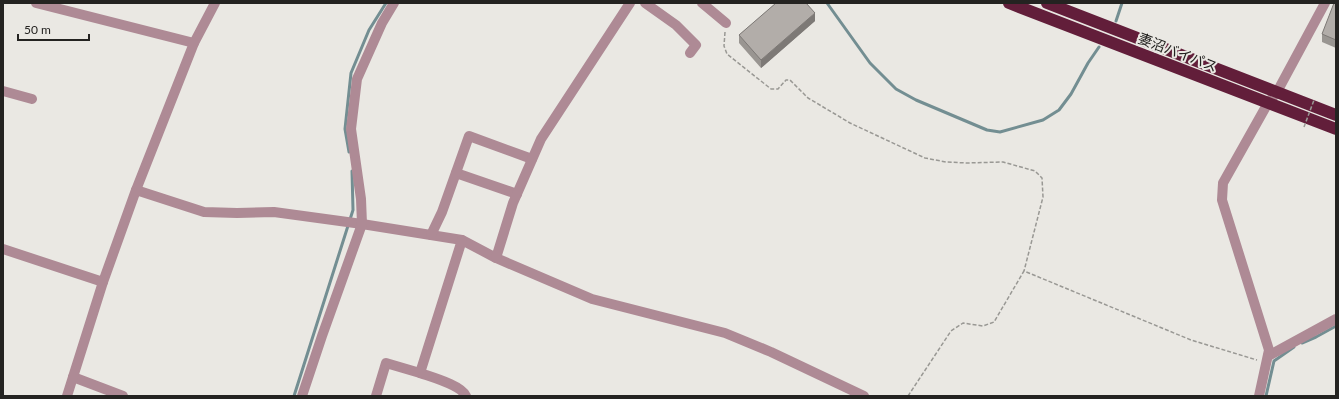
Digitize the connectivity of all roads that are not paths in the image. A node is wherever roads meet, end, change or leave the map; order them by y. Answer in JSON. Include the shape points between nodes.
{"nodes":[{"id":1,"x":36,"y":3,"type":"edge"},
{"id":2,"x":215,"y":3,"type":"edge"},
{"id":3,"x":394,"y":3,"type":"edge"},
{"id":4,"x":630,"y":3,"type":"edge"},
{"id":5,"x":644,"y":3,"type":"edge"},
{"id":6,"x":702,"y":3,"type":"edge"},
{"id":7,"x":1009,"y":3,"type":"edge"},
{"id":8,"x":1047,"y":3,"type":"edge"},
{"id":9,"x":1324,"y":3,"type":"edge"},
{"id":10,"x":726,"y":23,"type":"road end"},
{"id":11,"x":194,"y":43,"type":"junction"},
{"id":12,"x":690,"y":53,"type":"dead end"},
{"id":13,"x":3,"y":91,"type":"edge"},
{"id":14,"x":1276,"y":92,"type":"junction"},
{"id":15,"x":32,"y":99,"type":"dead end"},
{"id":16,"x":1268,"y":103,"type":"junction"},
{"id":17,"x":1336,"y":115,"type":"edge"},
{"id":18,"x":1336,"y":130,"type":"edge"},
{"id":19,"x":532,"y":159,"type":"junction"},
{"id":20,"x":456,"y":173,"type":"junction"},
{"id":21,"x":136,"y":190,"type":"junction"},
{"id":22,"x":517,"y":194,"type":"junction"},
{"id":23,"x":362,"y":224,"type":"junction"},
{"id":24,"x":431,"y":235,"type":"junction"},
{"id":25,"x":462,"y":240,"type":"junction"},
{"id":26,"x":3,"y":249,"type":"edge"},
{"id":27,"x":496,"y":258,"type":"junction"},
{"id":28,"x":103,"y":282,"type":"junction"},
{"id":29,"x":1336,"y":319,"type":"edge"},
{"id":30,"x":1267,"y":359,"type":"junction"},
{"id":31,"x":420,"y":372,"type":"junction"},
{"id":32,"x":73,"y":377,"type":"junction"},
{"id":33,"x":850,"y":393,"type":"edge"},
{"id":34,"x":67,"y":396,"type":"edge"},
{"id":35,"x":124,"y":396,"type":"edge"},
{"id":36,"x":302,"y":396,"type":"edge"},
{"id":37,"x":376,"y":396,"type":"edge"},
{"id":38,"x":466,"y":396,"type":"edge"},
{"id":39,"x":864,"y":396,"type":"edge"},
{"id":40,"x":1259,"y":396,"type":"edge"}],
"edges":[{"from":1,"to":11,"type":"street"},
{"from":2,"to":11,"type":"street"},
{"from":3,"to":23,"type":"street","via":[[382,23],[357,79],[351,129]]},
{"from":4,"to":19,"type":"street","via":[[541,139]]},
{"from":5,"to":12,"type":"street","via":[[676,25],[696,45]]},
{"from":6,"to":10,"type":"street"},
{"from":7,"to":16,"type":"highway","name":"妻沼バイパス"},
{"from":8,"to":14,"type":"highway","name":"妻沼バイパス"},
{"from":9,"to":14,"type":"street"},
{"from":11,"to":21,"type":"street"},
{"from":13,"to":15,"type":"street"},
{"from":14,"to":16,"type":"street"},
{"from":14,"to":17,"type":"highway","name":"妻沼バイパス"},
{"from":16,"to":18,"type":"highway","name":"妻沼バイパス"},
{"from":16,"to":30,"type":"street","via":[[1222,183],[1222,200],[1269,350]]},
{"from":19,"to":20,"type":"street","via":[[469,136]]},
{"from":19,"to":22,"type":"street"},
{"from":20,"to":22,"type":"street"},
{"from":20,"to":24,"type":"street"},
{"from":21,"to":23,"type":"street","via":[[204,212],[274,212]]},
{"from":21,"to":28,"type":"street"},
{"from":22,"to":27,"type":"street"},
{"from":23,"to":24,"type":"street"},
{"from":23,"to":36,"type":"street"},
{"from":24,"to":25,"type":"street"},
{"from":25,"to":27,"type":"street"},
{"from":25,"to":31,"type":"street"},
{"from":26,"to":28,"type":"street"},
{"from":27,"to":33,"type":"street","via":[[592,299],[725,333],[771,352]]},
{"from":28,"to":32,"type":"street"},
{"from":29,"to":30,"type":"street"},
{"from":30,"to":40,"type":"street"},
{"from":31,"to":37,"type":"street","via":[[386,363]]},
{"from":31,"to":38,"type":"street","via":[[464,391]]},
{"from":32,"to":34,"type":"street"},
{"from":32,"to":35,"type":"street"},
{"from":33,"to":39,"type":"street"}]}
